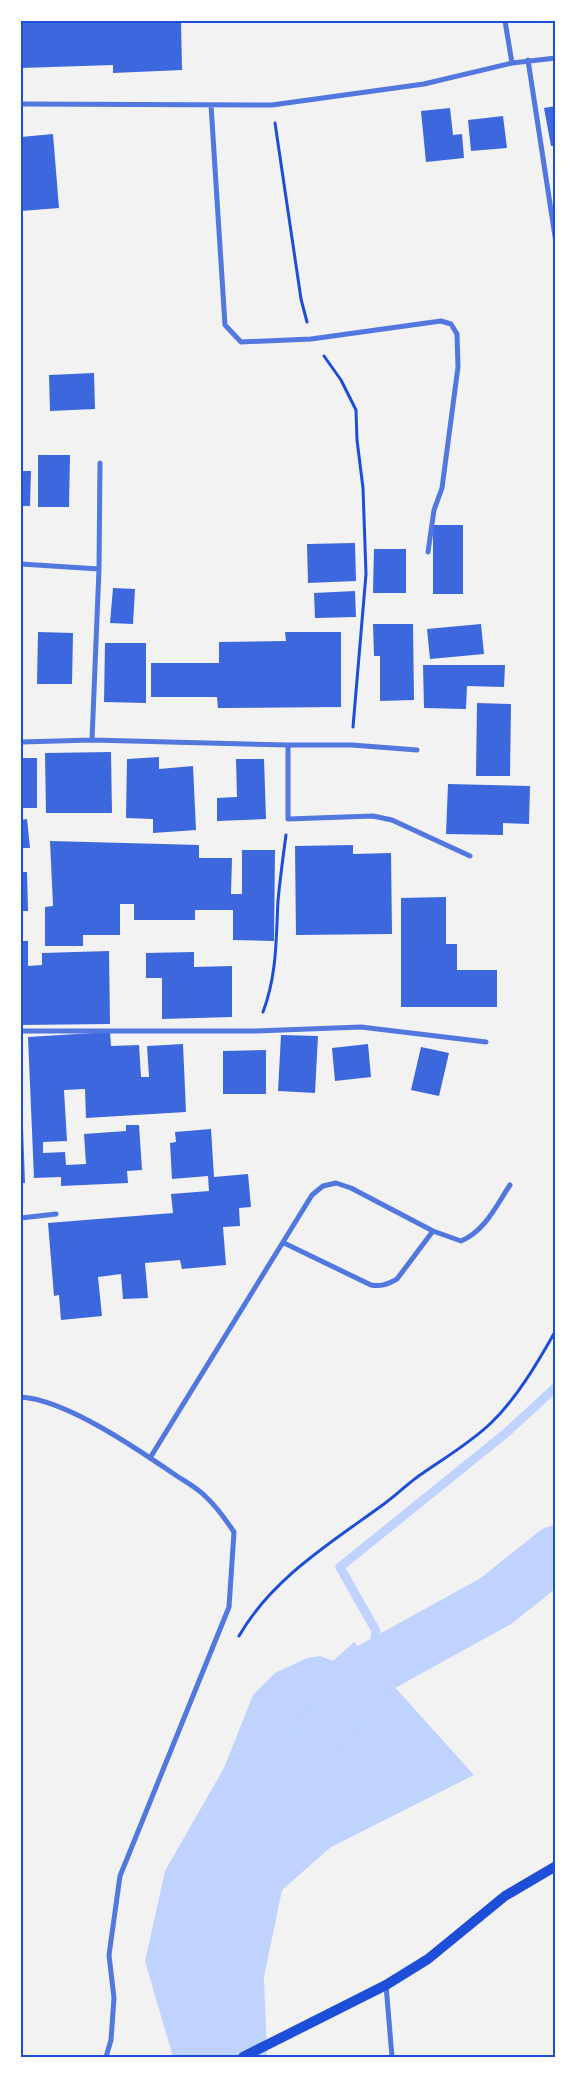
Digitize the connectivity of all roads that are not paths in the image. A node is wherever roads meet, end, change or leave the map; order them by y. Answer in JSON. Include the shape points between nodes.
{"nodes":[{"id":1,"x":505,"y":21,"type":"edge"},
{"id":2,"x":556,"y":58,"type":"edge"},
{"id":3,"x":528,"y":60,"type":"junction"},
{"id":4,"x":512,"y":63,"type":"junction"},
{"id":5,"x":21,"y":104,"type":"edge"},
{"id":6,"x":211,"y":105,"type":"junction"},
{"id":7,"x":556,"y":244,"type":"edge"},
{"id":8,"x":100,"y":463,"type":"dead end"},
{"id":9,"x":428,"y":552,"type":"dead end"},
{"id":10,"x":21,"y":564,"type":"edge"},
{"id":11,"x":99,"y":569,"type":"junction"},
{"id":12,"x":92,"y":740,"type":"junction"},
{"id":13,"x":21,"y":742,"type":"edge"},
{"id":14,"x":288,"y":745,"type":"junction"},
{"id":15,"x":417,"y":750,"type":"dead end"},
{"id":16,"x":470,"y":856,"type":"dead end"},
{"id":17,"x":21,"y":1031,"type":"edge"},
{"id":18,"x":486,"y":1042,"type":"dead end"},
{"id":19,"x":510,"y":1185,"type":"dead end"},
{"id":20,"x":56,"y":1214,"type":"dead end"},
{"id":21,"x":21,"y":1218,"type":"edge"},
{"id":22,"x":433,"y":1231,"type":"junction"},
{"id":23,"x":284,"y":1243,"type":"junction"},
{"id":24,"x":21,"y":1397,"type":"edge"},
{"id":25,"x":150,"y":1458,"type":"junction"},
{"id":26,"x":556,"y":1866,"type":"edge"},
{"id":27,"x":386,"y":1985,"type":"junction"},
{"id":28,"x":106,"y":2057,"type":"edge"},
{"id":29,"x":243,"y":2057,"type":"edge"},
{"id":30,"x":392,"y":2057,"type":"edge"}],
"edges":[{"from":1,"to":4,"type":"street"},
{"from":2,"to":3,"type":"street"},
{"from":3,"to":4,"type":"street"},
{"from":3,"to":7,"type":"street"},
{"from":4,"to":6,"type":"street","via":[[424,84],[272,105]]},
{"from":5,"to":6,"type":"street"},
{"from":6,"to":9,"type":"street","via":[[225,325],[241,342],[311,339],[441,321],[451,324],[457,334],[458,367],[446,463]]},
{"from":8,"to":11,"type":"street"},
{"from":10,"to":11,"type":"street"},
{"from":11,"to":12,"type":"street"},
{"from":12,"to":13,"type":"street"},
{"from":12,"to":14,"type":"street"},
{"from":14,"to":15,"type":"street"},
{"from":14,"to":16,"type":"street","via":[[288,818],[373,816],[392,820]]},
{"from":17,"to":18,"type":"street","via":[[256,1031],[361,1027]]},
{"from":19,"to":22,"type":"street","via":[[481,1230],[471,1237],[461,1241]]},
{"from":20,"to":21,"type":"street"},
{"from":22,"to":23,"type":"street","via":[[397,1279],[378,1286]]},
{"from":22,"to":23,"type":"street","via":[[336,1183],[323,1186],[312,1195]]},
{"from":23,"to":25,"type":"street"},
{"from":24,"to":25,"type":"street","via":[[38,1398],[64,1410]]},
{"from":25,"to":28,"type":"street","via":[[205,1496],[234,1532],[234,1548],[229,1607],[120,1876],[109,1955],[114,1998],[111,2040]]},
{"from":26,"to":27,"type":"main road","via":[[505,1896],[428,1959]]},
{"from":27,"to":29,"type":"main road"},
{"from":27,"to":30,"type":"street"}]}
